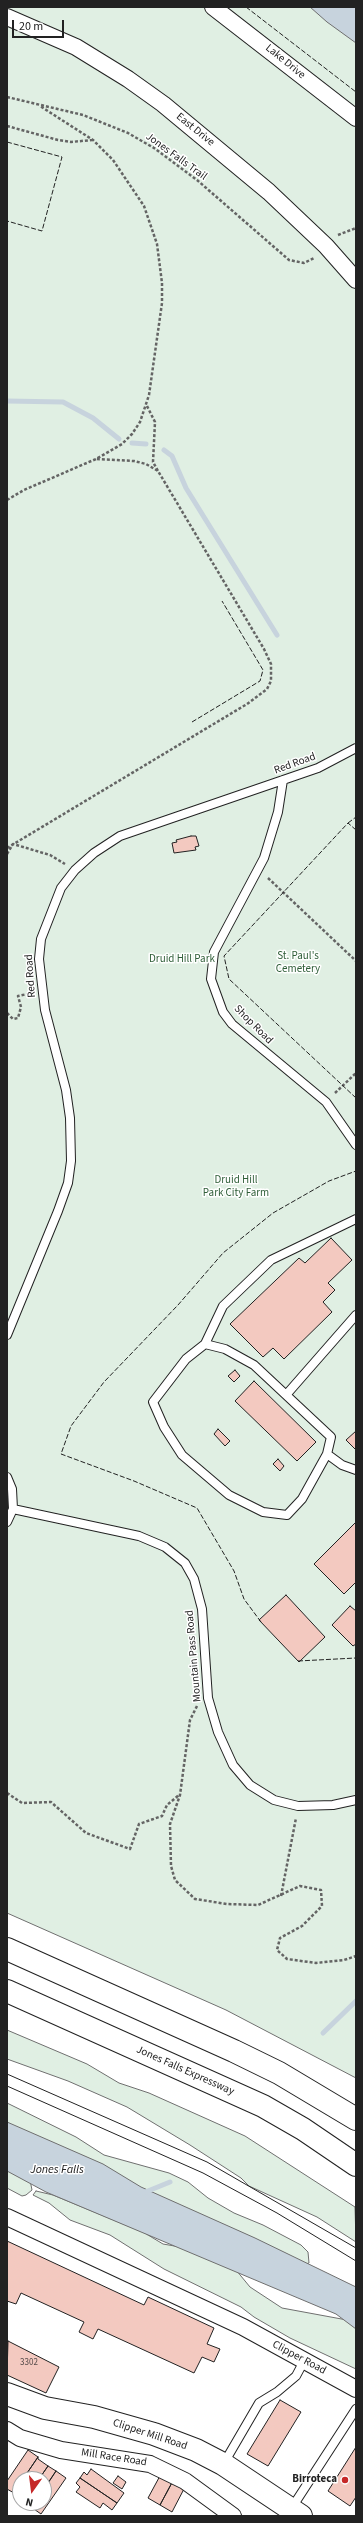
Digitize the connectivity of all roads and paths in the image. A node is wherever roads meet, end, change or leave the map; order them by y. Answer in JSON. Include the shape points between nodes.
{"nodes":[{"id":1,"x":213,"y":7,"type":"edge"},
{"id":2,"x":7,"y":17,"type":"edge"},
{"id":3,"x":7,"y":98,"type":"edge"},
{"id":4,"x":40,"y":106,"type":"junction"},
{"id":5,"x":356,"y":118,"type":"edge"},
{"id":6,"x":7,"y":126,"type":"edge"},
{"id":7,"x":93,"y":140,"type":"junction"},
{"id":8,"x":356,"y":228,"type":"edge"},
{"id":9,"x":339,"y":233,"type":"dead end"},
{"id":10,"x":315,"y":258,"type":"dead end"},
{"id":11,"x":356,"y":280,"type":"edge"},
{"id":12,"x":146,"y":406,"type":"junction"},
{"id":13,"x":96,"y":459,"type":"junction"},
{"id":14,"x":158,"y":471,"type":"junction"},
{"id":15,"x":7,"y":500,"type":"edge"},
{"id":16,"x":356,"y":748,"type":"edge"},
{"id":17,"x":283,"y":780,"type":"junction"},
{"id":18,"x":13,"y":844,"type":"junction"},
{"id":19,"x":7,"y":848,"type":"edge"},
{"id":20,"x":7,"y":854,"type":"edge"},
{"id":21,"x":67,"y":864,"type":"dead end"},
{"id":22,"x":259,"y":870,"type":"junction"},
{"id":23,"x":356,"y":961,"type":"edge"},
{"id":24,"x":42,"y":991,"type":"junction"},
{"id":25,"x":7,"y":1013,"type":"edge"},
{"id":26,"x":356,"y":1073,"type":"edge"},
{"id":27,"x":326,"y":1102,"type":"junction"},
{"id":28,"x":356,"y":1145,"type":"edge"},
{"id":29,"x":356,"y":1219,"type":"edge"},
{"id":30,"x":356,"y":1315,"type":"edge"},
{"id":31,"x":7,"y":1335,"type":"edge"},
{"id":32,"x":205,"y":1344,"type":"junction"},
{"id":33,"x":286,"y":1395,"type":"junction"},
{"id":34,"x":327,"y":1454,"type":"junction"},
{"id":35,"x":356,"y":1470,"type":"edge"},
{"id":36,"x":7,"y":1477,"type":"edge"},
{"id":37,"x":13,"y":1510,"type":"junction"},
{"id":38,"x":7,"y":1522,"type":"edge"},
{"id":39,"x":208,"y":1698,"type":"junction"},
{"id":40,"x":7,"y":1793,"type":"edge"},
{"id":41,"x":180,"y":1794,"type":"junction"},
{"id":42,"x":356,"y":1800,"type":"edge"},
{"id":43,"x":298,"y":1806,"type":"junction"},
{"id":44,"x":281,"y":1896,"type":"junction"},
{"id":45,"x":7,"y":1949,"type":"edge"},
{"id":46,"x":356,"y":1956,"type":"edge"},
{"id":47,"x":7,"y":1991,"type":"edge"},
{"id":48,"x":356,"y":2119,"type":"edge"},
{"id":49,"x":356,"y":2165,"type":"edge"},
{"id":50,"x":7,"y":2217,"type":"edge"},
{"id":51,"x":304,"y":2361,"type":"junction"},
{"id":52,"x":356,"y":2390,"type":"edge"},
{"id":53,"x":7,"y":2394,"type":"edge"},
{"id":54,"x":356,"y":2409,"type":"edge"},
{"id":55,"x":7,"y":2430,"type":"edge"},
{"id":56,"x":223,"y":2464,"type":"junction"},
{"id":57,"x":296,"y":2513,"type":"edge"},
{"id":58,"x":233,"y":2516,"type":"edge"}],
"edges":[{"from":1,"to":5,"type":"street","name":"Lake Drive"},
{"from":2,"to":11,"type":"street","name":"East Drive","via":[[76,47],[163,104],[269,192],[326,246]]},
{"from":3,"to":4,"type":"path","name":"Jones Falls Trail"},
{"from":4,"to":7,"type":"path"},
{"from":4,"to":10,"type":"path","name":"Jones Falls Trail","via":[[83,115],[128,133],[154,148],[197,180],[289,260],[304,263]]},
{"from":6,"to":7,"type":"path","via":[[58,140]]},
{"from":7,"to":12,"type":"path","via":[[113,160],[144,206],[157,244],[162,303]]},
{"from":8,"to":9,"type":"path"},
{"from":12,"to":13,"type":"path","via":[[132,434],[122,444]]},
{"from":12,"to":14,"type":"path","via":[[155,422],[153,462]]},
{"from":13,"to":14,"type":"path","via":[[134,461]]},
{"from":13,"to":15,"type":"path"},
{"from":14,"to":18,"type":"path","via":[[264,649],[271,664],[271,681],[263,692],[247,704]]},
{"from":16,"to":17,"type":"lane","name":"Red Road","via":[[318,768]]},
{"from":17,"to":22,"type":"lane","name":"Shop Road","via":[[271,836]]},
{"from":17,"to":24,"type":"lane","name":"Red Road","via":[[120,836],[94,853],[75,870],[61,888],[50,913],[39,959]]},
{"from":18,"to":19,"type":"path"},
{"from":18,"to":20,"type":"path"},
{"from":18,"to":21,"type":"path","via":[[50,855]]},
{"from":22,"to":23,"type":"path"},
{"from":22,"to":27,"type":"lane","name":"Shop Road","via":[[214,952],[211,979],[223,1012],[232,1024]]},
{"from":24,"to":25,"type":"path","via":[[18,996],[21,1007],[18,1018],[13,1019]]},
{"from":24,"to":31,"type":"lane","name":"Red Road","via":[[66,1090],[70,1118],[71,1161],[68,1183],[58,1211]]},
{"from":26,"to":27,"type":"path"},
{"from":27,"to":28,"type":"lane","name":"Shop Road"},
{"from":29,"to":32,"type":"lane","via":[[271,1260],[223,1306]]},
{"from":30,"to":33,"type":"lane"},
{"from":32,"to":33,"type":"lane","via":[[225,1349],[254,1365]]},
{"from":32,"to":34,"type":"lane","via":[[186,1359],[153,1402],[164,1427],[182,1455],[229,1494],[263,1512],[287,1516],[302,1499]]},
{"from":33,"to":34,"type":"lane","via":[[331,1437]]},
{"from":34,"to":35,"type":"lane","via":[[342,1465]]},
{"from":36,"to":37,"type":"lane","via":[[12,1489]]},
{"from":37,"to":38,"type":"lane"},
{"from":37,"to":39,"type":"lane","name":"Mountain Pass Road","via":[[139,1536],[165,1547],[185,1563],[194,1579],[202,1609]]},
{"from":39,"to":41,"type":"path","via":[[198,1705],[190,1720]]},
{"from":39,"to":43,"type":"lane","name":"Mountain Pass Road","via":[[218,1732],[233,1766],[250,1785],[274,1800]]},
{"from":40,"to":41,"type":"path","via":[[22,1802],[50,1802],[86,1833],[130,1849],[139,1824],[162,1816],[167,1805]]},
{"from":41,"to":44,"type":"path","via":[[170,1824],[170,1866],[175,1880],[195,1899],[227,1904],[258,1905]]},
{"from":42,"to":43,"type":"lane","name":"Mountain Pass Road","via":[[332,1805]]},
{"from":43,"to":44,"type":"path"},
{"from":44,"to":46,"type":"path","via":[[300,1886],[321,1890],[322,1906],[302,1926],[280,1938],[277,1950],[287,1959],[316,1963]]},
{"from":45,"to":48,"type":"main road","via":[[247,2057],[315,2093]]},
{"from":47,"to":49,"type":"main road","name":"Jones Falls Expressway","via":[[263,2106]]},
{"from":50,"to":51,"type":"street","name":"Clipper Road","via":[[243,2327]]},
{"from":51,"to":52,"type":"street","name":"Clipper Road"},
{"from":51,"to":56,"type":"lane","via":[[296,2376],[277,2392],[258,2403]]},
{"from":53,"to":56,"type":"main road","name":"Clipper Mill Road","via":[[44,2408],[94,2417],[154,2434],[196,2450]]},
{"from":54,"to":57,"type":"lane"},
{"from":55,"to":58,"type":"street","name":"Mill Race Road","via":[[20,2438],[61,2450],[150,2464],[185,2481]]},
{"from":56,"to":57,"type":"main road","name":"Clipper Mill Road"}]}
